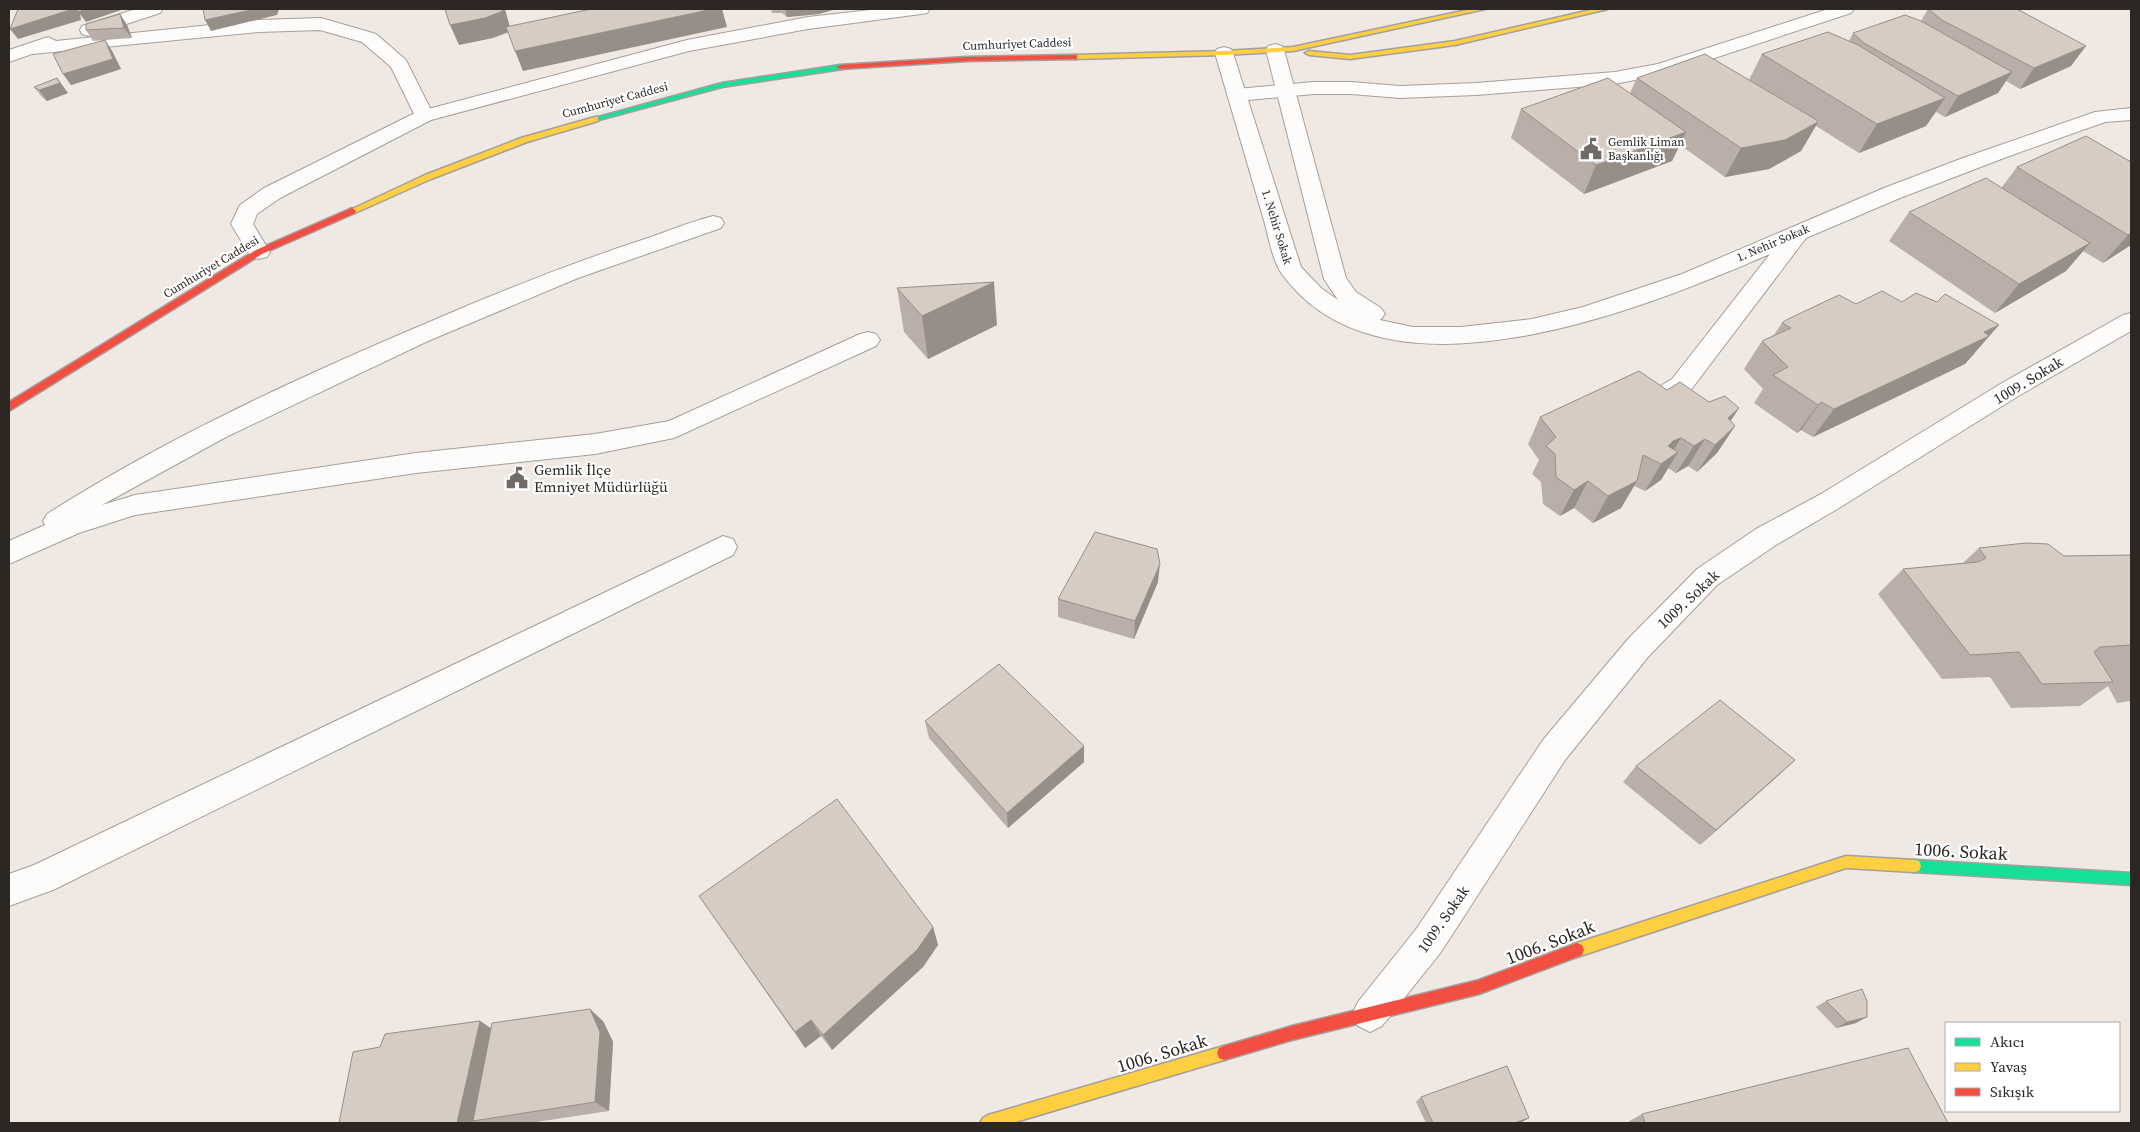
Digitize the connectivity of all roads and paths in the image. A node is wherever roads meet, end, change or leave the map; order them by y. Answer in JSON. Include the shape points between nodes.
{"nodes":[{"id":1,"x":154,"y":9,"type":"edge"},
{"id":2,"x":921,"y":9,"type":"edge"},
{"id":3,"x":1481,"y":9,"type":"edge"},
{"id":4,"x":1568,"y":9,"type":"edge"},
{"id":5,"x":1604,"y":9,"type":"edge"},
{"id":6,"x":1845,"y":9,"type":"edge"},
{"id":7,"x":1524,"y":27,"type":"junction"},
{"id":8,"x":30,"y":49,"type":"junction"},
{"id":9,"x":1284,"y":50,"type":"junction"},
{"id":10,"x":1224,"y":53,"type":"junction"},
{"id":11,"x":9,"y":56,"type":"edge"},
{"id":12,"x":1286,"y":91,"type":"junction"},
{"id":13,"x":1237,"y":95,"type":"junction"},
{"id":14,"x":2131,"y":114,"type":"edge"},
{"id":15,"x":424,"y":116,"type":"junction"},
{"id":16,"x":713,"y":223,"type":"dead end"},
{"id":17,"x":1799,"y":232,"type":"junction"},
{"id":18,"x":259,"y":252,"type":"junction"},
{"id":19,"x":2131,"y":321,"type":"edge"},
{"id":20,"x":1406,"y":335,"type":"junction"},
{"id":21,"x":868,"y":340,"type":"dead end"},
{"id":22,"x":1645,"y":406,"type":"edge"},
{"id":23,"x":9,"y":407,"type":"edge"},
{"id":24,"x":723,"y":547,"type":"dead end"},
{"id":25,"x":9,"y":552,"type":"edge"},
{"id":26,"x":2131,"y":879,"type":"edge"},
{"id":27,"x":9,"y":890,"type":"edge"},
{"id":28,"x":1370,"y":1014,"type":"junction"},
{"id":29,"x":988,"y":1123,"type":"edge"}],
"edges":[{"from":1,"to":8,"type":"street"},
{"from":2,"to":15,"type":"street","via":[[808,23],[687,46]]},
{"from":3,"to":9,"type":"main road"},
{"from":4,"to":7,"type":"main road"},
{"from":5,"to":7,"type":"main road"},
{"from":6,"to":12,"type":"street","via":[[1662,69],[1615,78],[1476,89]]},
{"from":7,"to":9,"type":"main road","via":[[1455,43],[1350,57]]},
{"from":8,"to":11,"type":"street"},
{"from":8,"to":15,"type":"street","via":[[259,26],[321,24],[369,38],[400,64]]},
{"from":9,"to":10,"type":"main road","name":"Cumhuriyet Caddesi"},
{"from":9,"to":12,"type":"street"},
{"from":10,"to":13,"type":"street","name":"1. Nehir Sokak"},
{"from":10,"to":18,"type":"main road","name":"Cumhuriyet Caddesi","via":[[967,59],[863,65],[722,85],[524,140],[428,177]]},
{"from":12,"to":13,"type":"street"},
{"from":12,"to":20,"type":"street","via":[[1335,279],[1348,298]]},
{"from":13,"to":20,"type":"street","name":"1. Nehir Sokak","via":[[1290,269],[1304,287],[1325,304],[1365,325]]},
{"from":14,"to":17,"type":"street","name":"1. Nehir Sokak","via":[[2102,116],[1894,192]]},
{"from":15,"to":18,"type":"street","via":[[272,193],[248,210],[242,224]]},
{"from":16,"to":25,"type":"street","via":[[571,272],[328,376],[93,496]]},
{"from":17,"to":20,"type":"street","name":"1. Nehir Sokak","via":[[1681,282],[1591,312],[1512,331],[1455,336]]},
{"from":17,"to":22,"type":"street","via":[[1681,385]]},
{"from":18,"to":23,"type":"main road","name":"Cumhuriyet Caddesi"},
{"from":19,"to":28,"type":"street","name":"1009. Sokak","via":[[2011,389],[1766,537],[1707,577],[1638,648],[1554,750],[1429,940]]},
{"from":21,"to":25,"type":"street","via":[[674,429],[595,444],[416,463],[135,504],[70,526]]},
{"from":24,"to":27,"type":"street","via":[[50,875]]},
{"from":26,"to":28,"type":"main road","name":"1006. Sokak","via":[[1846,862],[1609,938],[1479,987]]},
{"from":28,"to":29,"type":"main road","name":"1006. Sokak","via":[[1292,1033]]}]}
